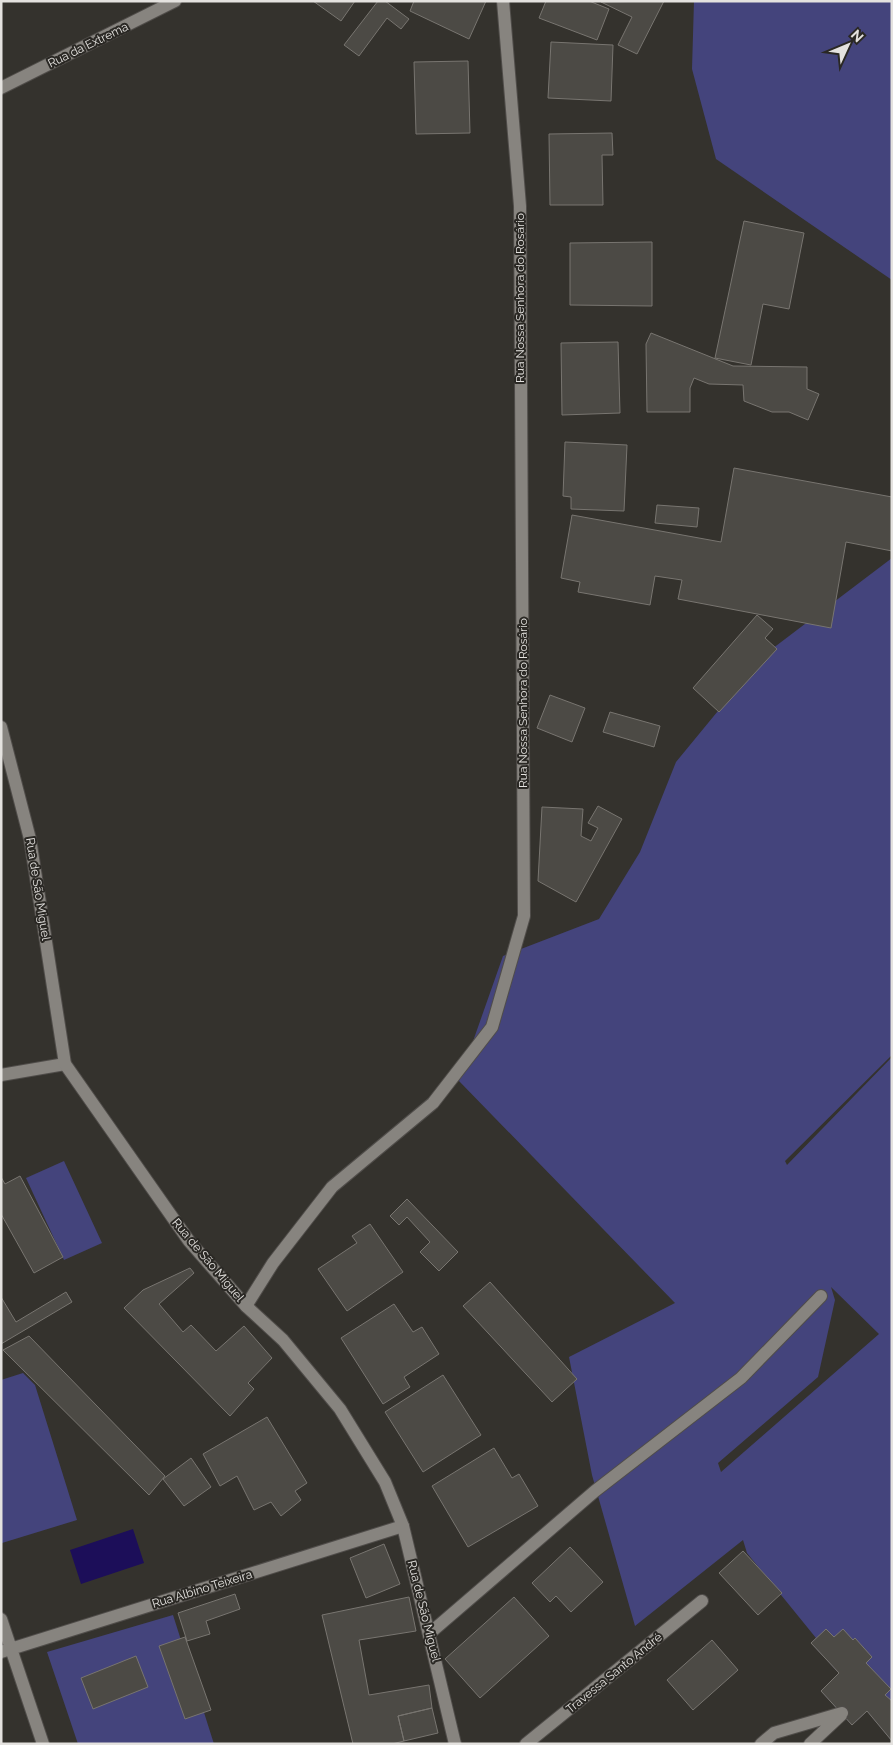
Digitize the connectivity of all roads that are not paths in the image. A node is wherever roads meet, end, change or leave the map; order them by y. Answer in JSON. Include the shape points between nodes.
{"nodes":[{"id":1,"x":175,"y":1,"type":"edge"},
{"id":2,"x":504,"y":1,"type":"edge"},
{"id":3,"x":1,"y":88,"type":"edge"},
{"id":4,"x":1,"y":727,"type":"edge"},
{"id":5,"x":65,"y":1064,"type":"junction"},
{"id":6,"x":1,"y":1075,"type":"edge"},
{"id":7,"x":821,"y":1296,"type":"dead end"},
{"id":8,"x":246,"y":1306,"type":"junction"},
{"id":9,"x":403,"y":1526,"type":"junction"},
{"id":10,"x":702,"y":1601,"type":"dead end"},
{"id":11,"x":1,"y":1619,"type":"edge"},
{"id":12,"x":430,"y":1633,"type":"junction"},
{"id":13,"x":6,"y":1650,"type":"edge"},
{"id":14,"x":43,"y":1744,"type":"edge"},
{"id":15,"x":455,"y":1744,"type":"edge"},
{"id":16,"x":526,"y":1744,"type":"edge"},
{"id":17,"x":761,"y":1744,"type":"edge"},
{"id":18,"x":810,"y":1744,"type":"edge"}],
"edges":[{"from":1,"to":3,"type":"street","name":"Rua da Extrema"},
{"from":2,"to":8,"type":"street","name":"Rua Nossa Senhora do Rosário","via":[[520,206],[524,916],[492,1027],[433,1103],[332,1187],[273,1263]]},
{"from":4,"to":5,"type":"street","name":"Rua de São Miguel","via":[[30,838]]},
{"from":5,"to":6,"type":"street"},
{"from":5,"to":8,"type":"street","name":"Rua de São Miguel","via":[[189,1241]]},
{"from":7,"to":12,"type":"street","via":[[741,1378],[595,1491]]},
{"from":8,"to":9,"type":"street","name":"Rua de São Miguel","via":[[282,1340],[340,1409],[385,1482]]},
{"from":9,"to":12,"type":"street","name":"Rua de São Miguel"},
{"from":9,"to":13,"type":"street","name":"Rua Albino Teixeira"},
{"from":10,"to":16,"type":"street","name":"Travessa Santo André"},
{"from":11,"to":13,"type":"street"},
{"from":12,"to":15,"type":"street","name":"Rua de São Miguel"},
{"from":13,"to":14,"type":"street"},
{"from":17,"to":18,"type":"street","via":[[774,1733],[842,1714]]}]}
